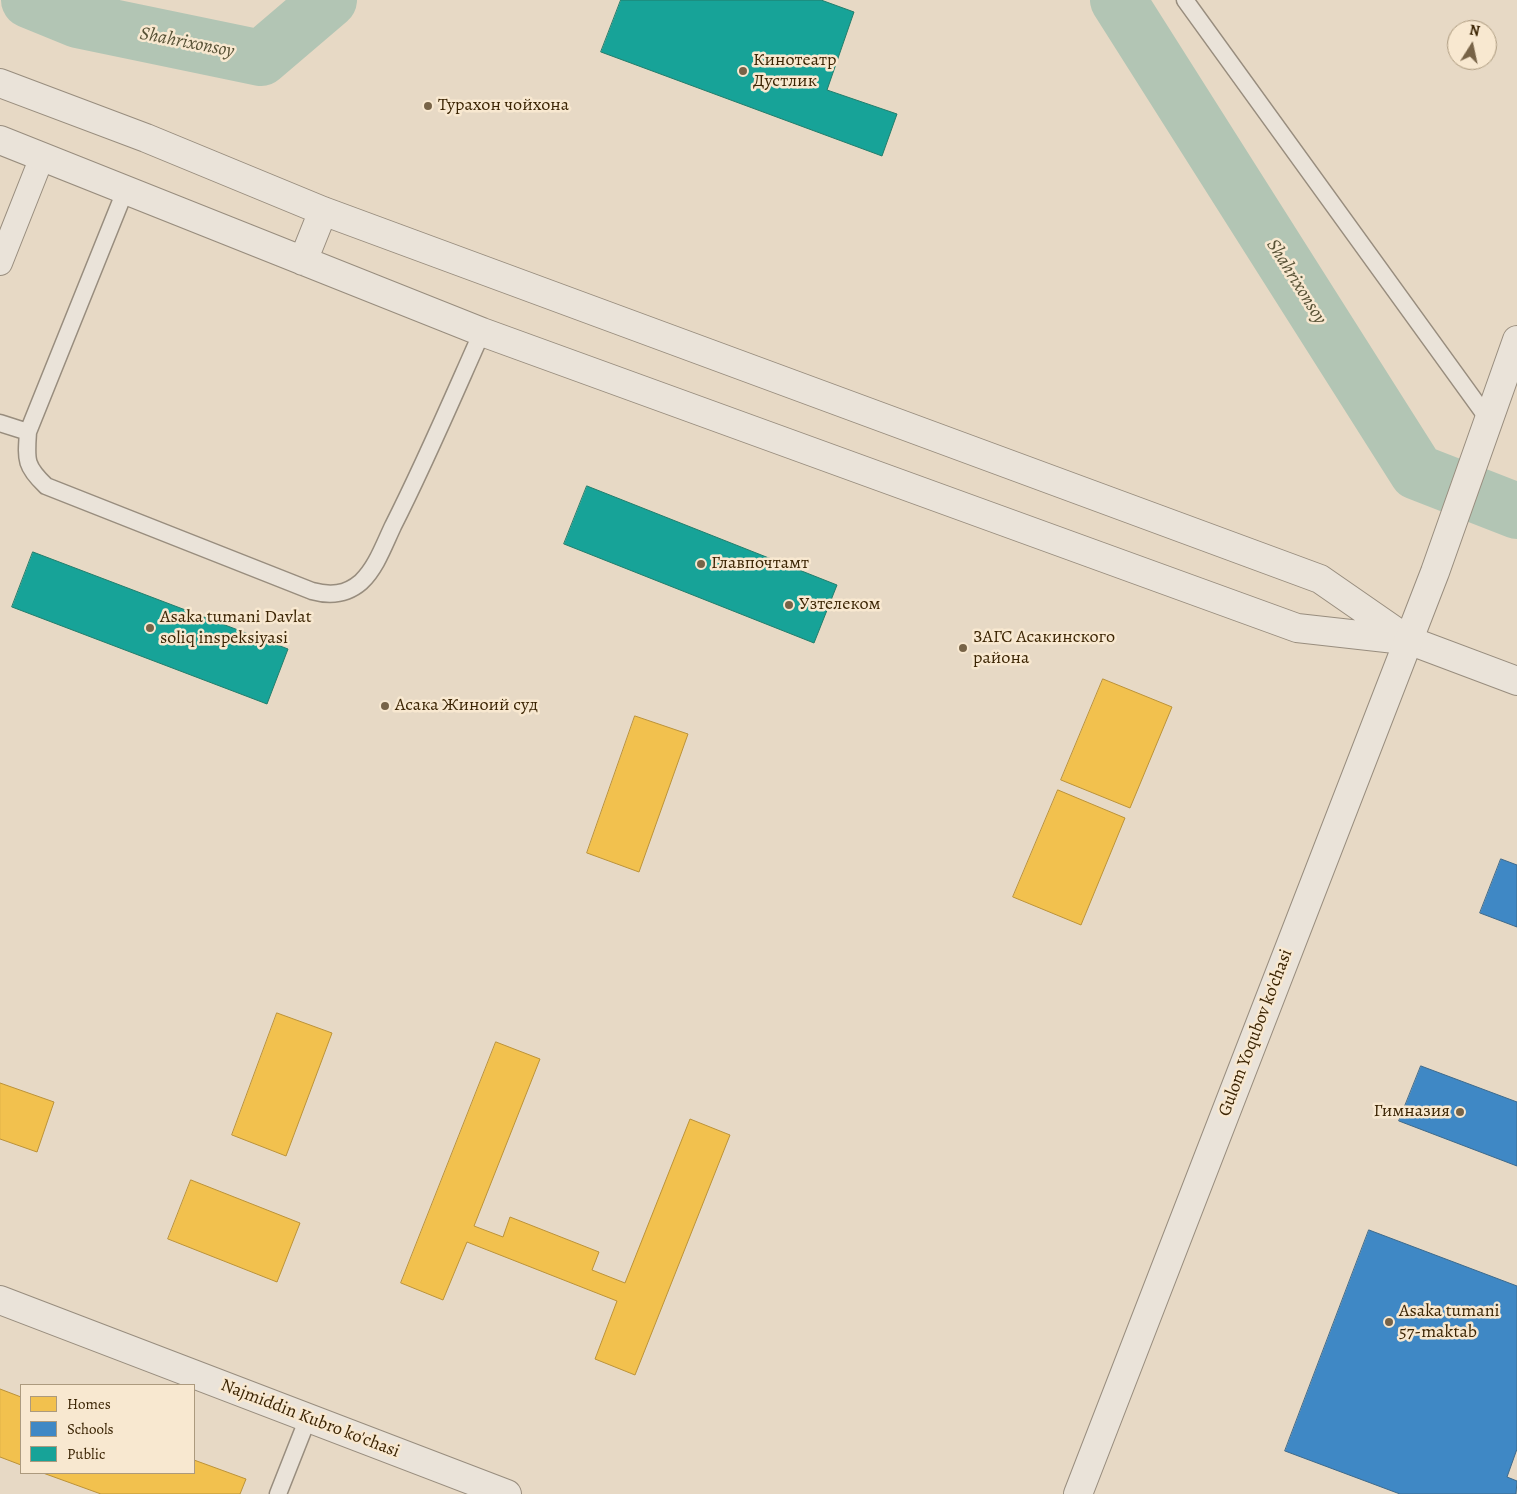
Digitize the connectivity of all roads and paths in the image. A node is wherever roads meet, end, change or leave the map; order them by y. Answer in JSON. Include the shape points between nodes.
{"nodes":[{"id":1,"x":1185,"y":0,"type":"edge"},
{"id":2,"x":0,"y":83,"type":"edge"},
{"id":3,"x":0,"y":140,"type":"edge"},
{"id":4,"x":42,"y":157,"type":"junction"},
{"id":5,"x":125,"y":191,"type":"junction"},
{"id":6,"x":323,"y":211,"type":"junction"},
{"id":7,"x":303,"y":262,"type":"junction"},
{"id":8,"x":0,"y":263,"type":"edge"},
{"id":9,"x":482,"y":332,"type":"junction"},
{"id":10,"x":1517,"y":340,"type":"edge"},
{"id":11,"x":1488,"y":419,"type":"junction"},
{"id":12,"x":0,"y":423,"type":"edge"},
{"id":13,"x":28,"y":432,"type":"junction"},
{"id":14,"x":1408,"y":640,"type":"junction"},
{"id":15,"x":1517,"y":681,"type":"edge"},
{"id":16,"x":0,"y":1300,"type":"edge"},
{"id":17,"x":308,"y":1418,"type":"junction"},
{"id":18,"x":278,"y":1494,"type":"edge"},
{"id":19,"x":507,"y":1494,"type":"edge"},
{"id":20,"x":1078,"y":1494,"type":"edge"}],
"edges":[{"from":1,"to":11,"type":"lane"},
{"from":2,"to":6,"type":"street","via":[[146,138]]},
{"from":3,"to":4,"type":"street"},
{"from":4,"to":5,"type":"street"},
{"from":4,"to":8,"type":"street"},
{"from":5,"to":7,"type":"street"},
{"from":5,"to":13,"type":"lane"},
{"from":6,"to":7,"type":"street"},
{"from":6,"to":14,"type":"street","via":[[1320,579]]},
{"from":7,"to":9,"type":"street"},
{"from":9,"to":13,"type":"lane","via":[[370,573],[342,594],[312,591],[46,486],[32,473],[26,456]]},
{"from":9,"to":14,"type":"street","via":[[1297,628]]},
{"from":10,"to":11,"type":"street"},
{"from":11,"to":14,"type":"street","name":"Gulom Yoqubov ko'chasi"},
{"from":12,"to":13,"type":"lane"},
{"from":14,"to":15,"type":"street"},
{"from":14,"to":20,"type":"street","name":"Gulom Yoqubov ko'chasi"},
{"from":16,"to":17,"type":"street","name":"Najmiddin Kubro ko'chasi"},
{"from":17,"to":18,"type":"lane"},
{"from":17,"to":19,"type":"street","name":"Najmiddin Kubro ko'chasi"}]}
